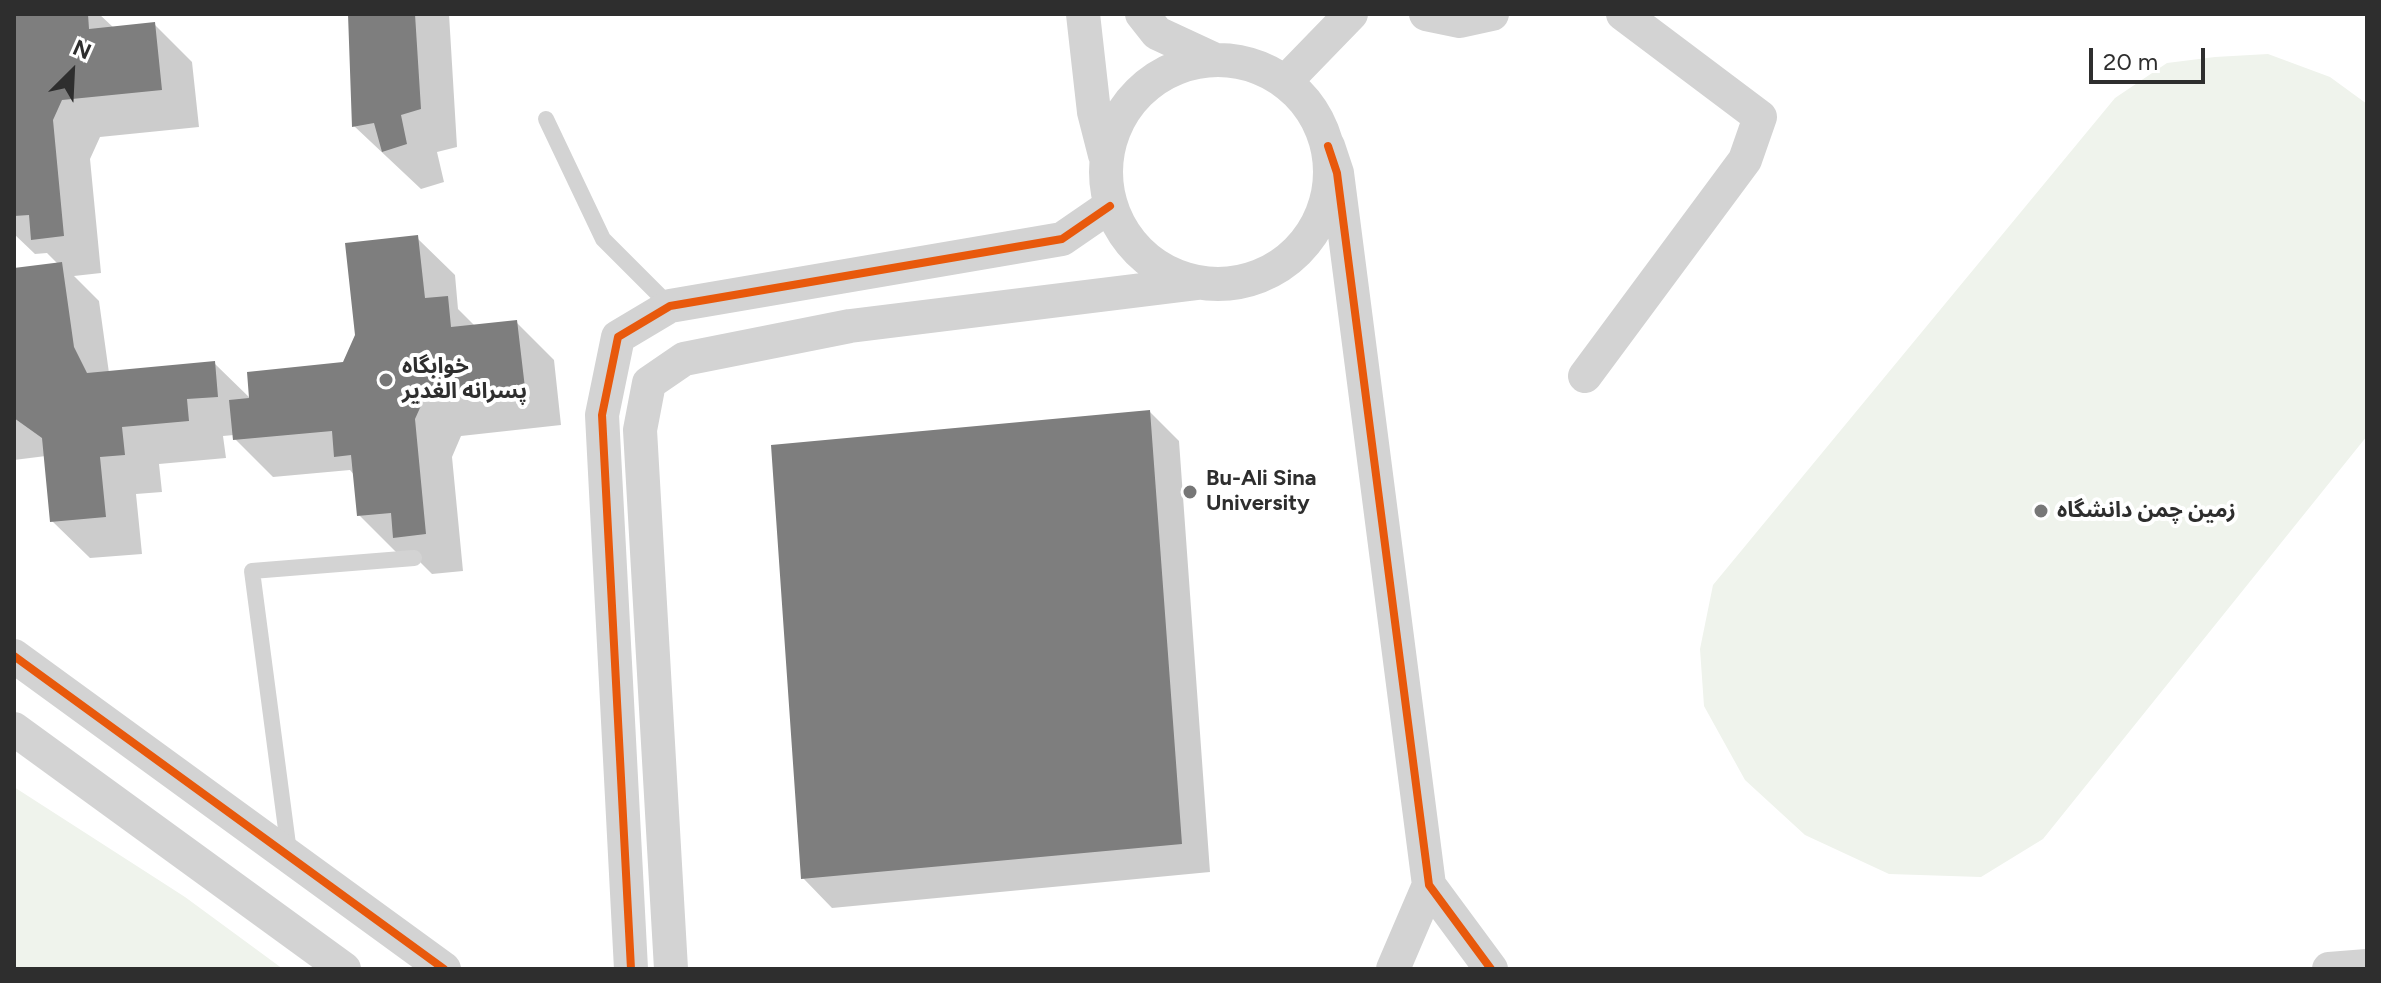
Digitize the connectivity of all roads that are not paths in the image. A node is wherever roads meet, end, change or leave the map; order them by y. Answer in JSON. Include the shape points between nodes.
{"nodes":[{"id":1,"x":1083,"y":14,"type":"edge"},
{"id":2,"x":1142,"y":14,"type":"edge"},
{"id":3,"x":1351,"y":14,"type":"edge"},
{"id":4,"x":1426,"y":14,"type":"edge"},
{"id":5,"x":1492,"y":14,"type":"edge"},
{"id":6,"x":1623,"y":14,"type":"edge"},
{"id":7,"x":1213,"y":59,"type":"junction"},
{"id":8,"x":1286,"y":81,"type":"junction"},
{"id":9,"x":546,"y":119,"type":"dead end"},
{"id":10,"x":1328,"y":146,"type":"junction"},
{"id":11,"x":1106,"y":157,"type":"junction"},
{"id":12,"x":1110,"y":206,"type":"junction"},
{"id":13,"x":1198,"y":283,"type":"junction"},
{"id":14,"x":670,"y":306,"type":"junction"},
{"id":15,"x":1585,"y":376,"type":"dead end"},
{"id":16,"x":414,"y":558,"type":"dead end"},
{"id":17,"x":14,"y":656,"type":"edge"},
{"id":18,"x":14,"y":729,"type":"edge"},
{"id":19,"x":289,"y":854,"type":"junction"},
{"id":20,"x":1429,"y":885,"type":"junction"},
{"id":21,"x":2367,"y":966,"type":"edge"},
{"id":22,"x":344,"y":969,"type":"edge"},
{"id":23,"x":444,"y":969,"type":"edge"},
{"id":24,"x":631,"y":969,"type":"edge"},
{"id":25,"x":671,"y":969,"type":"edge"},
{"id":26,"x":1393,"y":969,"type":"edge"},
{"id":27,"x":1491,"y":969,"type":"edge"},
{"id":28,"x":2329,"y":969,"type":"edge"}],
"edges":[{"from":1,"to":11,"type":"street","via":[[1094,112]]},
{"from":2,"to":7,"type":"street","via":[[1157,33]]},
{"from":3,"to":8,"type":"street"},
{"from":4,"to":5,"type":"street","via":[[1460,21]]},
{"from":6,"to":15,"type":"street","via":[[1760,117],[1745,160]]},
{"from":7,"to":8,"type":"street","via":[[1251,64]]},
{"from":7,"to":11,"type":"street","via":[[1174,68],[1141,88],[1117,119]]},
{"from":8,"to":10,"type":"street","via":[[1312,110]]},
{"from":9,"to":14,"type":"lane","via":[[603,239]]},
{"from":10,"to":13,"type":"street","via":[[1331,182],[1321,218],[1300,249],[1270,272],[1235,283]]},
{"from":10,"to":20,"type":"street","via":[[1337,173]]},
{"from":11,"to":12,"type":"street"},
{"from":12,"to":13,"type":"street","via":[[1143,257],[1169,274]]},
{"from":12,"to":14,"type":"street","via":[[1062,239]]},
{"from":13,"to":25,"type":"street","via":[[850,326],[684,359],[649,383],[640,430]]},
{"from":14,"to":24,"type":"street","via":[[618,337],[602,415]]},
{"from":16,"to":19,"type":"lane","via":[[252,571]]},
{"from":17,"to":19,"type":"street"},
{"from":18,"to":22,"type":"street"},
{"from":19,"to":23,"type":"street"},
{"from":20,"to":26,"type":"street"},
{"from":20,"to":27,"type":"street"},
{"from":21,"to":28,"type":"street"}]}
